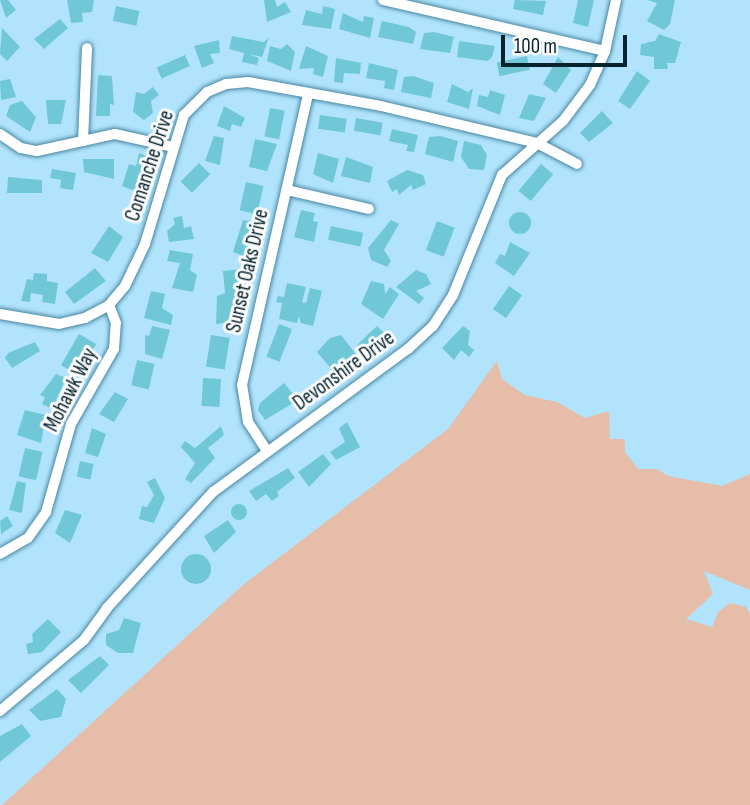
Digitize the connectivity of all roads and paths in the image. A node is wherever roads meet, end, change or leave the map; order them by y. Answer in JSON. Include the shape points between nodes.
{"nodes":[{"id":1,"x":383,"y":0,"type":"edge"},
{"id":2,"x":617,"y":0,"type":"edge"},
{"id":3,"x":87,"y":48,"type":"dead end"},
{"id":4,"x":604,"y":51,"type":"junction"},
{"id":5,"x":308,"y":95,"type":"junction"},
{"id":6,"x":0,"y":134,"type":"edge"},
{"id":7,"x":83,"y":141,"type":"junction"},
{"id":8,"x":537,"y":143,"type":"junction"},
{"id":9,"x":173,"y":147,"type":"junction"},
{"id":10,"x":577,"y":164,"type":"dead end"},
{"id":11,"x":287,"y":190,"type":"junction"},
{"id":12,"x":369,"y":209,"type":"dead end"},
{"id":13,"x":109,"y":305,"type":"junction"},
{"id":14,"x":0,"y":314,"type":"edge"},
{"id":15,"x":267,"y":451,"type":"junction"},
{"id":16,"x":0,"y":554,"type":"edge"},
{"id":17,"x":1,"y":711,"type":"edge"}],
"edges":[{"from":1,"to":4,"type":"street"},
{"from":2,"to":4,"type":"street","name":"Devonshire Drive"},
{"from":3,"to":7,"type":"street"},
{"from":4,"to":8,"type":"street","name":"Devonshire Drive","via":[[573,110]]},
{"from":5,"to":8,"type":"street","name":"Comanche Drive","via":[[372,104]]},
{"from":5,"to":9,"type":"street","name":"Comanche Drive","via":[[248,82],[216,87],[188,109]]},
{"from":5,"to":11,"type":"street","name":"Sunset Oaks Drive"},
{"from":6,"to":7,"type":"street","via":[[21,148],[37,151]]},
{"from":7,"to":9,"type":"street","via":[[125,135]]},
{"from":8,"to":10,"type":"street","name":"Comanche Drive"},
{"from":8,"to":15,"type":"street","name":"Devonshire Drive","via":[[502,175],[453,295],[433,326]]},
{"from":9,"to":13,"type":"street","name":"Comanche Drive","via":[[145,244],[125,285]]},
{"from":11,"to":12,"type":"street"},
{"from":11,"to":15,"type":"street","name":"Sunset Oaks Drive","via":[[242,385],[248,422]]},
{"from":13,"to":14,"type":"street","name":"Comanche Drive","via":[[85,318],[59,324]]},
{"from":13,"to":16,"type":"street","name":"Mohawk Way","via":[[116,323],[112,354],[71,424],[46,512],[28,538]]},
{"from":15,"to":17,"type":"street","name":"Devonshire Drive","via":[[197,507],[84,639]]}]}
